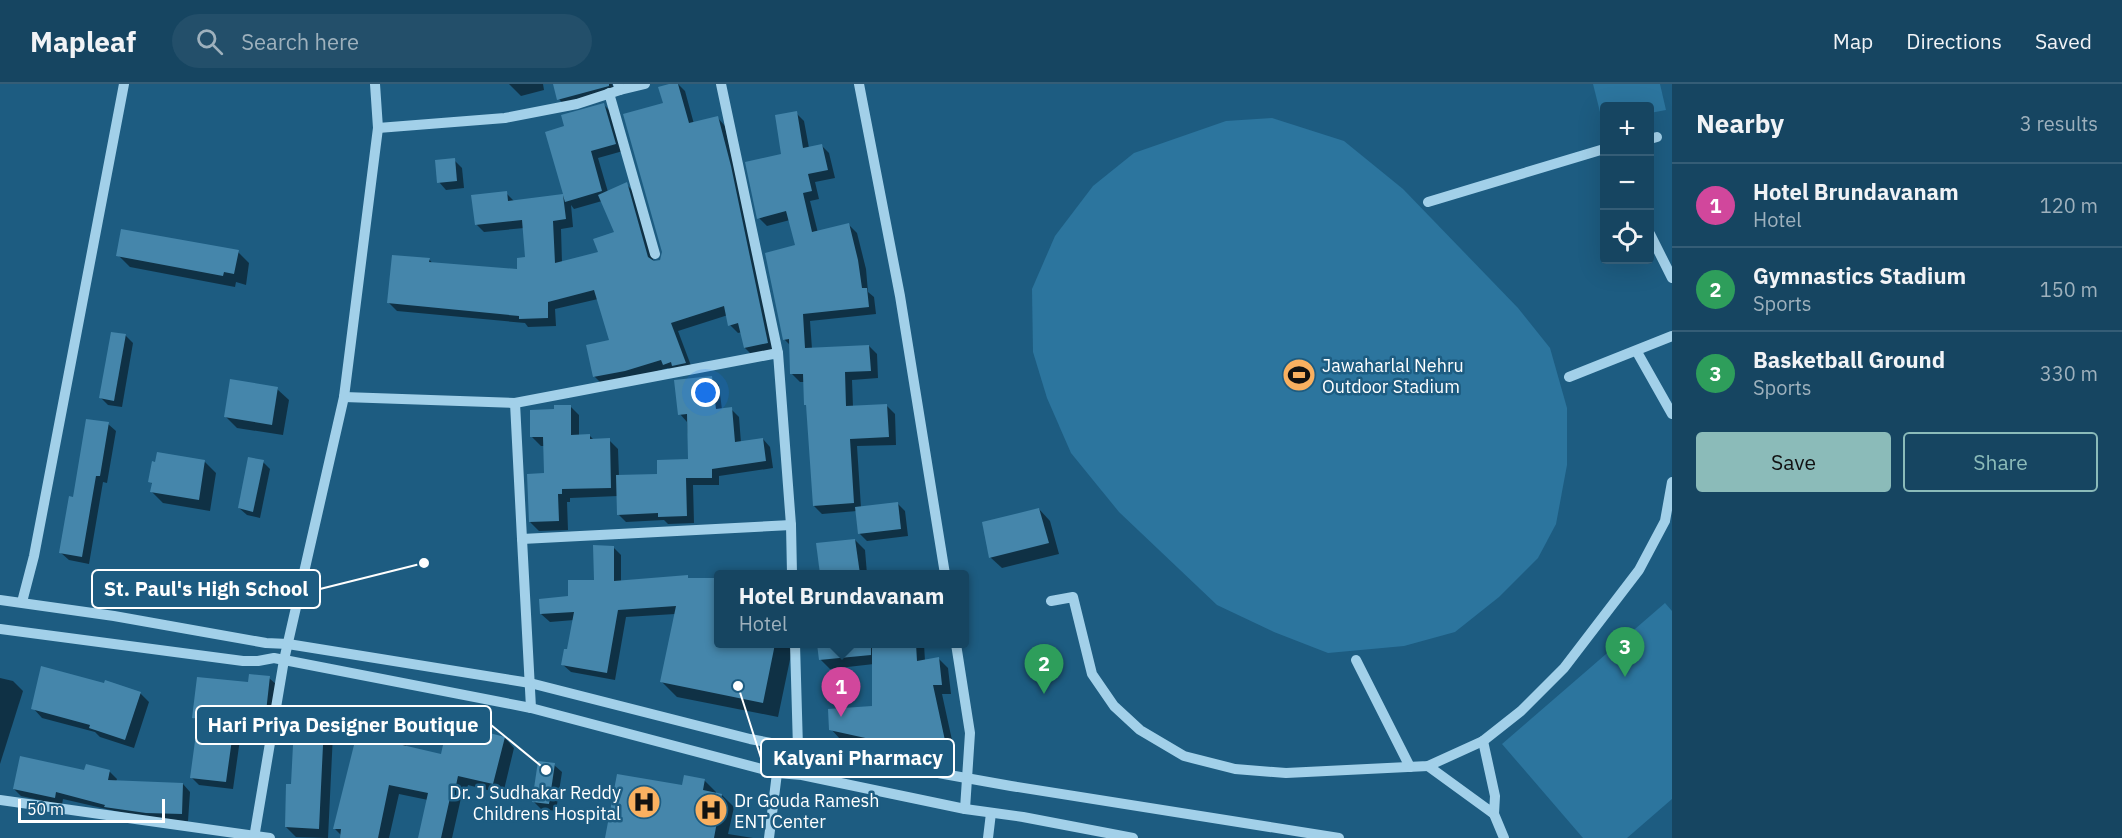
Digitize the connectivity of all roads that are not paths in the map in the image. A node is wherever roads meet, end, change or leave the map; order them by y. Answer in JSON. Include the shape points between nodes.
{"nodes":[{"id":1,"x":124,"y":84,"type":"edge"},
{"id":2,"x":375,"y":84,"type":"edge"},
{"id":3,"x":645,"y":84,"type":"edge"},
{"id":4,"x":721,"y":84,"type":"edge"},
{"id":5,"x":859,"y":84,"type":"edge"},
{"id":6,"x":616,"y":89,"type":"edge"},
{"id":7,"x":378,"y":128,"type":"junction"},
{"id":8,"x":1600,"y":150,"type":"edge"},
{"id":9,"x":1428,"y":202,"type":"dead end"},
{"id":10,"x":1654,"y":242,"type":"edge"},
{"id":11,"x":655,"y":254,"type":"dead end"},
{"id":12,"x":1672,"y":278,"type":"edge"},
{"id":13,"x":1672,"y":336,"type":"edge"},
{"id":14,"x":1637,"y":352,"type":"junction"},
{"id":15,"x":777,"y":353,"type":"junction"},
{"id":16,"x":1569,"y":377,"type":"dead end"},
{"id":17,"x":344,"y":397,"type":"junction"},
{"id":18,"x":515,"y":403,"type":"junction"},
{"id":19,"x":1672,"y":414,"type":"edge"},
{"id":20,"x":1672,"y":482,"type":"edge"},
{"id":21,"x":791,"y":525,"type":"junction"},
{"id":22,"x":522,"y":539,"type":"junction"},
{"id":23,"x":792,"y":570,"type":"edge"},
{"id":24,"x":944,"y":570,"type":"edge"},
{"id":25,"x":0,"y":600,"type":"edge"},
{"id":26,"x":1051,"y":601,"type":"dead end"},
{"id":27,"x":21,"y":602,"type":"junction"},
{"id":28,"x":0,"y":629,"type":"edge"},
{"id":29,"x":288,"y":644,"type":"junction"},
{"id":30,"x":795,"y":648,"type":"edge"},
{"id":31,"x":957,"y":648,"type":"edge"},
{"id":32,"x":284,"y":660,"type":"junction"},
{"id":33,"x":1356,"y":660,"type":"dead end"},
{"id":34,"x":530,"y":683,"type":"junction"},
{"id":35,"x":531,"y":708,"type":"junction"},
{"id":36,"x":1483,"y":741,"type":"junction"},
{"id":37,"x":798,"y":748,"type":"junction"},
{"id":38,"x":1428,"y":766,"type":"junction"},
{"id":39,"x":1410,"y":767,"type":"junction"},
{"id":40,"x":777,"y":773,"type":"junction"},
{"id":41,"x":968,"y":777,"type":"junction"},
{"id":42,"x":0,"y":800,"type":"edge"},
{"id":43,"x":965,"y":809,"type":"junction"},
{"id":44,"x":991,"y":813,"type":"junction"},
{"id":45,"x":1494,"y":814,"type":"junction"},
{"id":46,"x":254,"y":836,"type":"edge"},
{"id":47,"x":270,"y":838,"type":"edge"},
{"id":48,"x":769,"y":838,"type":"edge"},
{"id":49,"x":988,"y":838,"type":"edge"},
{"id":50,"x":1133,"y":838,"type":"edge"},
{"id":51,"x":1339,"y":838,"type":"edge"},
{"id":52,"x":1504,"y":838,"type":"edge"}],
"edges":[{"from":1,"to":27,"type":"street","via":[[34,556]]},
{"from":2,"to":7,"type":"street"},
{"from":3,"to":6,"type":"street"},
{"from":4,"to":15,"type":"street"},
{"from":5,"to":24,"type":"street","via":[[900,296]]},
{"from":6,"to":7,"type":"street","via":[[577,104],[505,118]]},
{"from":6,"to":11,"type":"street"},
{"from":7,"to":17,"type":"street"},
{"from":8,"to":9,"type":"street"},
{"from":10,"to":12,"type":"street"},
{"from":13,"to":14,"type":"street"},
{"from":14,"to":16,"type":"street"},
{"from":14,"to":19,"type":"street"},
{"from":15,"to":18,"type":"street"},
{"from":15,"to":21,"type":"street"},
{"from":17,"to":18,"type":"street"},
{"from":17,"to":29,"type":"street"},
{"from":18,"to":22,"type":"street"},
{"from":20,"to":36,"type":"street","via":[[1665,521],[1639,570],[1564,668],[1521,711]]},
{"from":21,"to":22,"type":"street"},
{"from":21,"to":23,"type":"street"},
{"from":22,"to":34,"type":"street"},
{"from":25,"to":27,"type":"street"},
{"from":26,"to":39,"type":"street","via":[[1074,597],[1092,674],[1114,706],[1140,730],[1184,756],[1235,769],[1286,773]]},
{"from":27,"to":29,"type":"street"},
{"from":28,"to":32,"type":"street","via":[[243,661]]},
{"from":29,"to":32,"type":"street"},
{"from":29,"to":34,"type":"street"},
{"from":30,"to":37,"type":"street"},
{"from":31,"to":41,"type":"street","via":[[970,733]]},
{"from":32,"to":35,"type":"street"},
{"from":32,"to":46,"type":"street"},
{"from":33,"to":39,"type":"street"},
{"from":34,"to":35,"type":"street"},
{"from":34,"to":37,"type":"street"},
{"from":35,"to":40,"type":"street"},
{"from":36,"to":38,"type":"street"},
{"from":36,"to":45,"type":"street","via":[[1495,796]]},
{"from":37,"to":41,"type":"street"},
{"from":38,"to":39,"type":"street"},
{"from":38,"to":45,"type":"street"},
{"from":40,"to":43,"type":"street"},
{"from":40,"to":48,"type":"street"},
{"from":41,"to":43,"type":"street"},
{"from":41,"to":51,"type":"street"},
{"from":42,"to":46,"type":"street"},
{"from":43,"to":44,"type":"street"},
{"from":44,"to":49,"type":"street"},
{"from":44,"to":50,"type":"street"},
{"from":45,"to":52,"type":"street"},
{"from":46,"to":47,"type":"street"}]}
